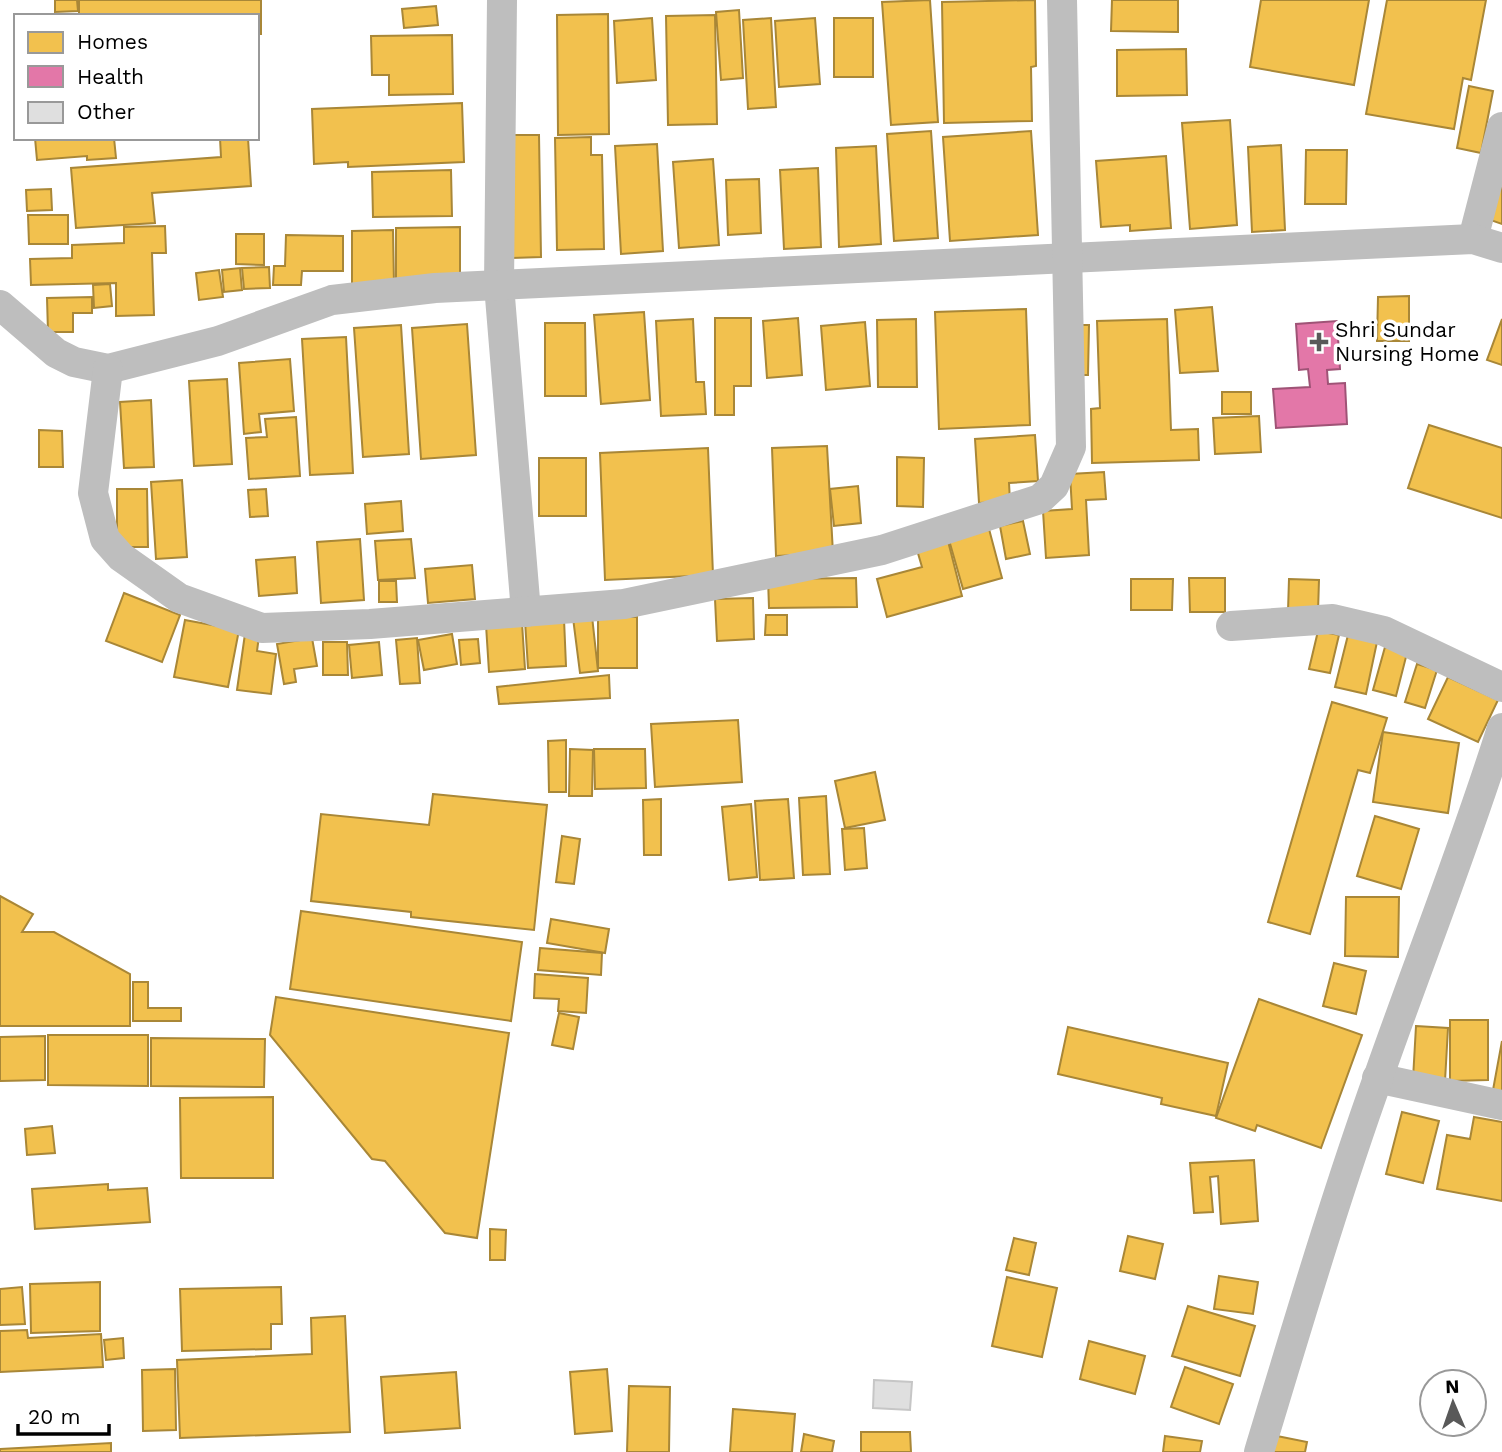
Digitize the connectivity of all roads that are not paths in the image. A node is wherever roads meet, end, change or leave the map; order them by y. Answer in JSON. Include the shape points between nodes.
{"nodes":[{"id":1,"x":502,"y":0,"type":"edge"},
{"id":2,"x":1062,"y":0,"type":"edge"},
{"id":3,"x":1502,"y":127,"type":"edge"},
{"id":4,"x":1473,"y":239,"type":"junction"},
{"id":5,"x":1502,"y":248,"type":"edge"},
{"id":6,"x":1068,"y":258,"type":"junction"},
{"id":7,"x":499,"y":285,"type":"junction"},
{"id":8,"x":0,"y":305,"type":"edge"},
{"id":9,"x":108,"y":369,"type":"junction"},
{"id":10,"x":526,"y":611,"type":"junction"},
{"id":11,"x":1231,"y":626,"type":"dead end"},
{"id":12,"x":1502,"y":687,"type":"edge"},
{"id":13,"x":1502,"y":728,"type":"edge"},
{"id":14,"x":1377,"y":1078,"type":"junction"},
{"id":15,"x":1502,"y":1105,"type":"edge"},
{"id":16,"x":1259,"y":1452,"type":"edge"}],
"edges":[{"from":1,"to":7,"type":"street"},
{"from":2,"to":6,"type":"street"},
{"from":3,"to":4,"type":"street"},
{"from":4,"to":5,"type":"street"},
{"from":4,"to":6,"type":"street"},
{"from":6,"to":7,"type":"street"},
{"from":6,"to":10,"type":"street","via":[[1072,447],[1054,486],[1040,499],[882,550],[624,604]]},
{"from":7,"to":9,"type":"street","via":[[332,300],[218,341]]},
{"from":7,"to":10,"type":"street"},
{"from":8,"to":9,"type":"street","via":[[56,353]]},
{"from":9,"to":10,"type":"street","via":[[93,484],[99,524],[114,551],[179,598],[244,623],[278,629]]},
{"from":11,"to":12,"type":"street","via":[[1333,619],[1384,631]]},
{"from":13,"to":14,"type":"street","via":[[1476,813]]},
{"from":14,"to":15,"type":"street"},
{"from":14,"to":16,"type":"street"}]}
